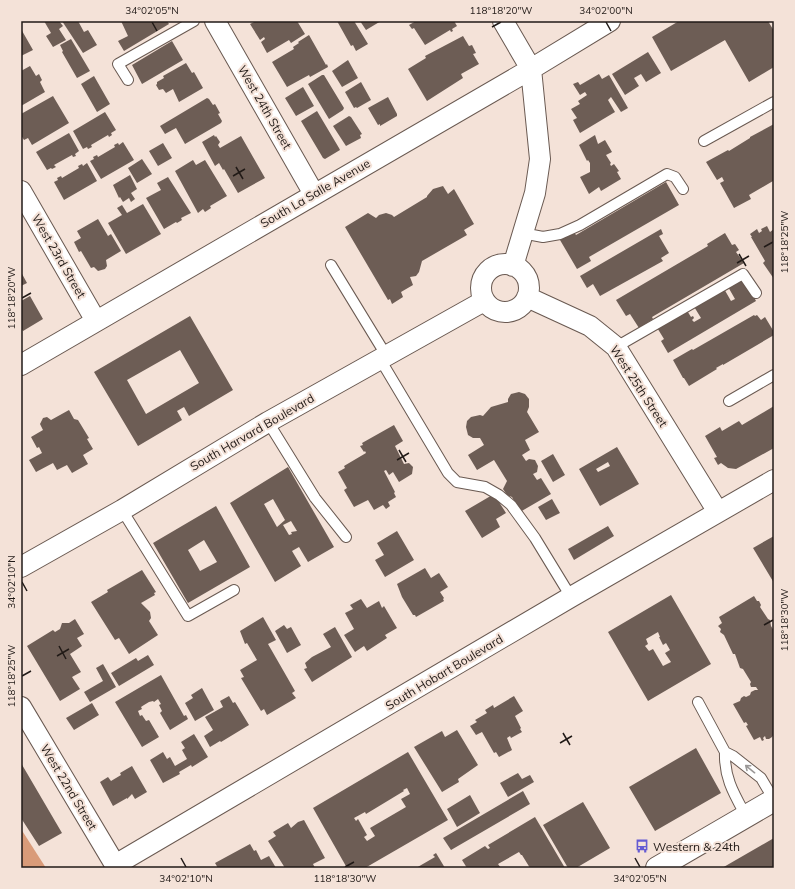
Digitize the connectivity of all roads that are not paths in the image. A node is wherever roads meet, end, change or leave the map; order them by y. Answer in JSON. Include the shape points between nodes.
{"nodes":[{"id":1,"x":194,"y":21,"type":"edge"},
{"id":2,"x":215,"y":21,"type":"edge"},
{"id":3,"x":503,"y":21,"type":"edge"},
{"id":4,"x":610,"y":21,"type":"edge"},
{"id":5,"x":531,"y":69,"type":"junction"},
{"id":6,"x":128,"y":80,"type":"dead end"},
{"id":7,"x":774,"y":102,"type":"edge"},
{"id":8,"x":704,"y":141,"type":"dead end"},
{"id":9,"x":683,"y":189,"type":"dead end"},
{"id":10,"x":21,"y":191,"type":"edge"},
{"id":11,"x":314,"y":194,"type":"junction"},
{"id":12,"x":522,"y":233,"type":"junction"},
{"id":13,"x":331,"y":265,"type":"dead end"},
{"id":14,"x":513,"y":266,"type":"junction"},
{"id":15,"x":756,"y":293,"type":"dead end"},
{"id":16,"x":527,"y":297,"type":"junction"},
{"id":17,"x":484,"y":301,"type":"junction"},
{"id":18,"x":96,"y":321,"type":"junction"},
{"id":19,"x":616,"y":347,"type":"junction"},
{"id":20,"x":383,"y":357,"type":"junction"},
{"id":21,"x":21,"y":366,"type":"edge"},
{"id":22,"x":774,"y":375,"type":"edge"},
{"id":23,"x":729,"y":400,"type":"dead end"},
{"id":24,"x":268,"y":422,"type":"junction"},
{"id":25,"x":774,"y":480,"type":"edge"},
{"id":26,"x":122,"y":510,"type":"junction"},
{"id":27,"x":718,"y":512,"type":"junction"},
{"id":28,"x":346,"y":537,"type":"dead end"},
{"id":29,"x":21,"y":567,"type":"edge"},
{"id":30,"x":234,"y":590,"type":"dead end"},
{"id":31,"x":571,"y":597,"type":"junction"},
{"id":32,"x":698,"y":702,"type":"dead end"},
{"id":33,"x":21,"y":707,"type":"edge"},
{"id":34,"x":725,"y":752,"type":"junction"},
{"id":35,"x":774,"y":800,"type":"edge"},
{"id":36,"x":746,"y":816,"type":"junction"},
{"id":37,"x":116,"y":867,"type":"edge"},
{"id":38,"x":657,"y":868,"type":"edge"}],
"edges":[{"from":1,"to":6,"type":"lane","via":[[118,64]]},
{"from":2,"to":11,"type":"street","name":"West 24th Street"},
{"from":3,"to":5,"type":"street"},
{"from":4,"to":5,"type":"street","name":"South La Salle Avenue"},
{"from":5,"to":11,"type":"street","name":"South La Salle Avenue"},
{"from":5,"to":12,"type":"street","via":[[540,159],[535,194]]},
{"from":7,"to":8,"type":"lane"},
{"from":9,"to":12,"type":"lane","via":[[675,177],[667,174],[560,234],[543,237]]},
{"from":10,"to":18,"type":"street","name":"West 23rd Street"},
{"from":11,"to":18,"type":"street","name":"South La Salle Avenue"},
{"from":12,"to":14,"type":"street"},
{"from":13,"to":20,"type":"lane"},
{"from":14,"to":16,"type":"street","via":[[525,275],[529,290]]},
{"from":14,"to":17,"type":"street","via":[[498,265],[486,273],[481,286]]},
{"from":15,"to":19,"type":"lane","via":[[743,274]]},
{"from":16,"to":17,"type":"street","via":[[518,309],[503,313],[495,311]]},
{"from":16,"to":19,"type":"street","name":"West 25th Street","via":[[590,326]]},
{"from":17,"to":20,"type":"street","name":"South Harvard Boulevard"},
{"from":18,"to":21,"type":"street","name":"South La Salle Avenue"},
{"from":19,"to":27,"type":"street","name":"West 25th Street"},
{"from":20,"to":24,"type":"street","name":"South Harvard Boulevard"},
{"from":20,"to":31,"type":"lane","via":[[448,473],[457,482],[485,487],[511,505],[535,538]]},
{"from":22,"to":23,"type":"lane"},
{"from":24,"to":26,"type":"street","name":"South Harvard Boulevard"},
{"from":24,"to":28,"type":"lane","via":[[314,498]]},
{"from":25,"to":27,"type":"street","name":"South Hobart Boulevard"},
{"from":26,"to":29,"type":"street","name":"South Harvard Boulevard"},
{"from":26,"to":30,"type":"lane","via":[[188,616]]},
{"from":27,"to":31,"type":"street","name":"South Hobart Boulevard"},
{"from":31,"to":37,"type":"street","name":"South Hobart Boulevard"},
{"from":32,"to":34,"type":"lane"},
{"from":33,"to":37,"type":"street","name":"West 22nd Street"},
{"from":35,"to":34,"type":"lane","one_way":true,"via":[[761,778],[734,756]]},
{"from":34,"to":36,"type":"lane","via":[[724,765],[732,792]]},
{"from":35,"to":36,"type":"main road"},
{"from":36,"to":38,"type":"main road"}]}
